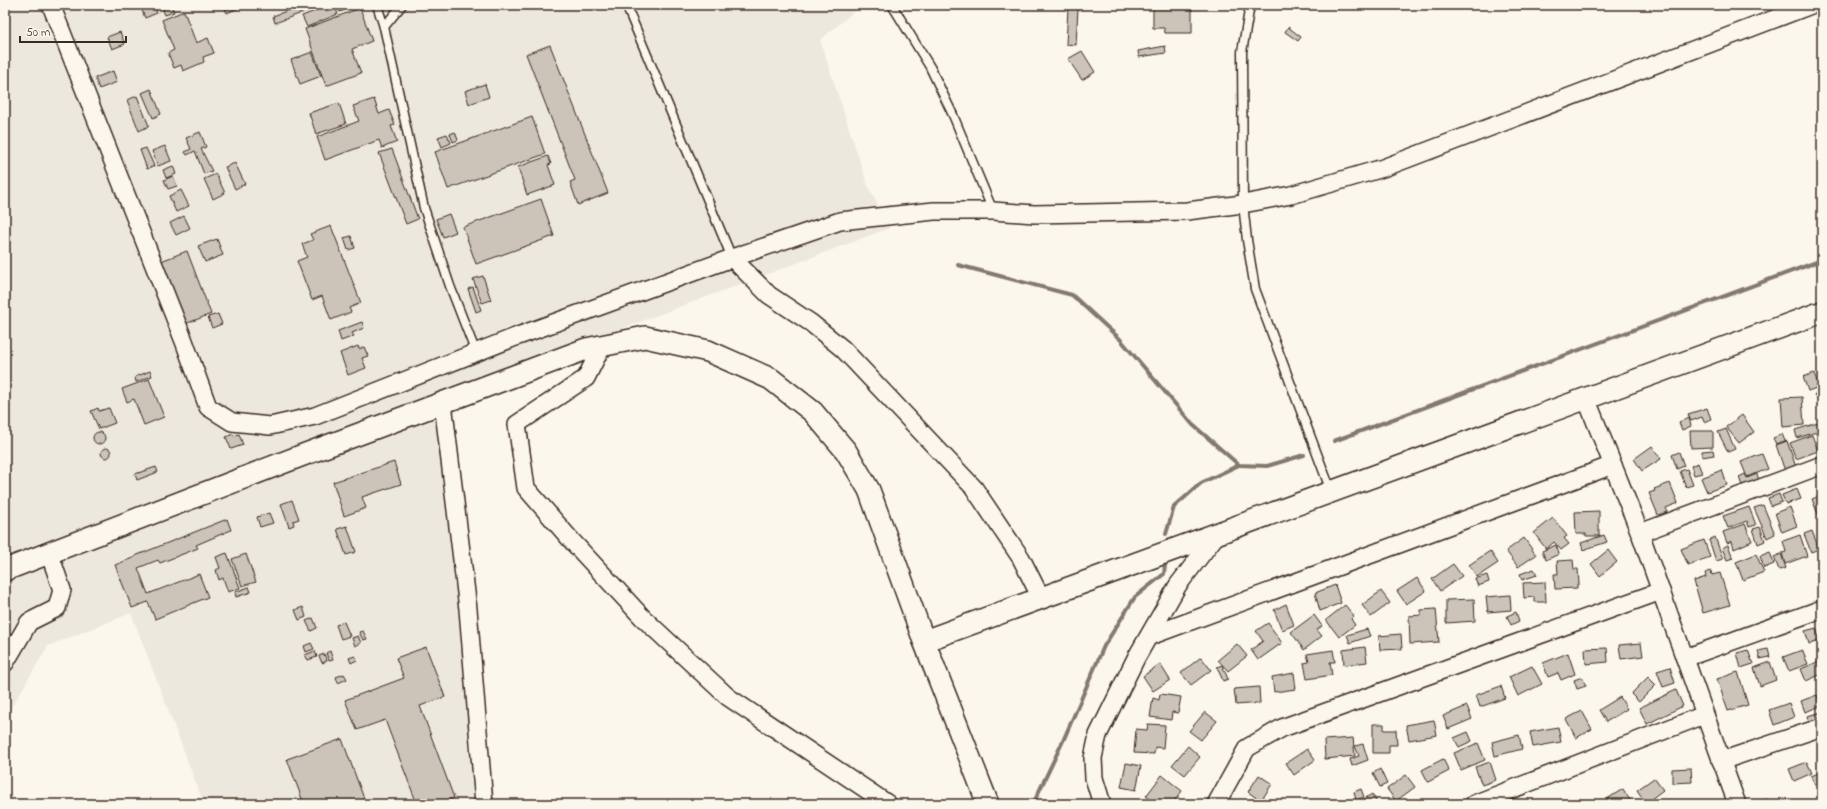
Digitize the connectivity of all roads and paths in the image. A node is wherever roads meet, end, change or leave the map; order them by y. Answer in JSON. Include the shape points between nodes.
{"nodes":[{"id":1,"x":51,"y":5,"type":"edge"},
{"id":2,"x":377,"y":5,"type":"edge"},
{"id":3,"x":402,"y":5,"type":"edge"},
{"id":4,"x":626,"y":5,"type":"edge"},
{"id":5,"x":892,"y":5,"type":"edge"},
{"id":6,"x":1250,"y":5,"type":"edge"},
{"id":7,"x":1811,"y":5,"type":"edge"},
{"id":8,"x":384,"y":27,"type":"junction"},
{"id":9,"x":1243,"y":204,"type":"junction"},
{"id":10,"x":993,"y":211,"type":"junction"},
{"id":11,"x":732,"y":258,"type":"junction"},
{"id":12,"x":1822,"y":312,"type":"edge"},
{"id":13,"x":602,"y":346,"type":"junction"},
{"id":14,"x":476,"y":353,"type":"junction"},
{"id":15,"x":1586,"y":398,"type":"junction"},
{"id":16,"x":443,"y":403,"type":"junction"},
{"id":17,"x":1613,"y":465,"type":"junction"},
{"id":18,"x":1822,"y":465,"type":"edge"},
{"id":19,"x":1332,"y":491,"type":"junction"},
{"id":20,"x":1218,"y":533,"type":"junction"},
{"id":21,"x":1640,"y":533,"type":"junction"},
{"id":22,"x":49,"y":552,"type":"junction"},
{"id":23,"x":5,"y":570,"type":"edge"},
{"id":24,"x":1661,"y":591,"type":"junction"},
{"id":25,"x":1041,"y":598,"type":"junction"},
{"id":26,"x":1821,"y":613,"type":"edge"},
{"id":27,"x":1150,"y":636,"type":"junction"},
{"id":28,"x":924,"y":641,"type":"junction"},
{"id":29,"x":1685,"y":658,"type":"junction"},
{"id":30,"x":5,"y":663,"type":"edge"},
{"id":31,"x":1704,"y":715,"type":"junction"},
{"id":32,"x":1822,"y":727,"type":"edge"},
{"id":33,"x":1721,"y":761,"type":"junction"},
{"id":34,"x":484,"y":804,"type":"edge"},
{"id":35,"x":888,"y":804,"type":"edge"},
{"id":36,"x":988,"y":804,"type":"edge"},
{"id":37,"x":1102,"y":804,"type":"edge"},
{"id":38,"x":1216,"y":804,"type":"edge"},
{"id":39,"x":1474,"y":804,"type":"edge"},
{"id":40,"x":1737,"y":804,"type":"edge"}],
"edges":[{"from":1,"to":14,"type":"street","via":[[208,407],[232,422],[270,426],[316,416]]},
{"from":2,"to":8,"type":"lane"},
{"from":3,"to":8,"type":"lane"},
{"from":4,"to":11,"type":"lane"},
{"from":5,"to":10,"type":"lane","via":[[930,67]]},
{"from":6,"to":9,"type":"lane","via":[[1242,52]]},
{"from":7,"to":9,"type":"street","via":[[1383,168],[1291,195]]},
{"from":8,"to":14,"type":"lane","via":[[424,208]]},
{"from":9,"to":10,"type":"street","via":[[1187,211],[1034,214]]},
{"from":9,"to":19,"type":"lane","via":[[1246,240],[1255,289]]},
{"from":10,"to":11,"type":"street","via":[[934,211],[840,222]]},
{"from":11,"to":14,"type":"street"},
{"from":11,"to":25,"type":"street","via":[[769,295],[811,323],[843,349],[974,488],[1021,558]]},
{"from":12,"to":15,"type":"street"},
{"from":13,"to":16,"type":"street","via":[[586,349]]},
{"from":13,"to":28,"type":"street","via":[[645,337],[708,351],[771,379],[813,412],[846,451],[869,490]]},
{"from":13,"to":35,"type":"street","via":[[586,378],[516,424],[526,488],[643,618],[728,697]]},
{"from":15,"to":17,"type":"street"},
{"from":15,"to":19,"type":"street"},
{"from":16,"to":22,"type":"street"},
{"from":16,"to":34,"type":"street","via":[[468,609]]},
{"from":17,"to":21,"type":"street"},
{"from":17,"to":27,"type":"street"},
{"from":18,"to":21,"type":"street"},
{"from":19,"to":20,"type":"street"},
{"from":20,"to":25,"type":"street"},
{"from":20,"to":27,"type":"street","via":[[1178,585]]},
{"from":21,"to":24,"type":"street"},
{"from":22,"to":23,"type":"street"},
{"from":22,"to":30,"type":"street","via":[[62,590],[57,608],[29,622]]},
{"from":24,"to":29,"type":"street"},
{"from":24,"to":38,"type":"street","via":[[1282,728],[1247,748]]},
{"from":25,"to":28,"type":"street"},
{"from":26,"to":29,"type":"street"},
{"from":27,"to":37,"type":"street","via":[[1136,658],[1098,735],[1093,758],[1094,778]]},
{"from":28,"to":36,"type":"street"},
{"from":29,"to":31,"type":"street"},
{"from":31,"to":33,"type":"street"},
{"from":31,"to":39,"type":"street"},
{"from":32,"to":33,"type":"street"},
{"from":33,"to":40,"type":"street"}]}
